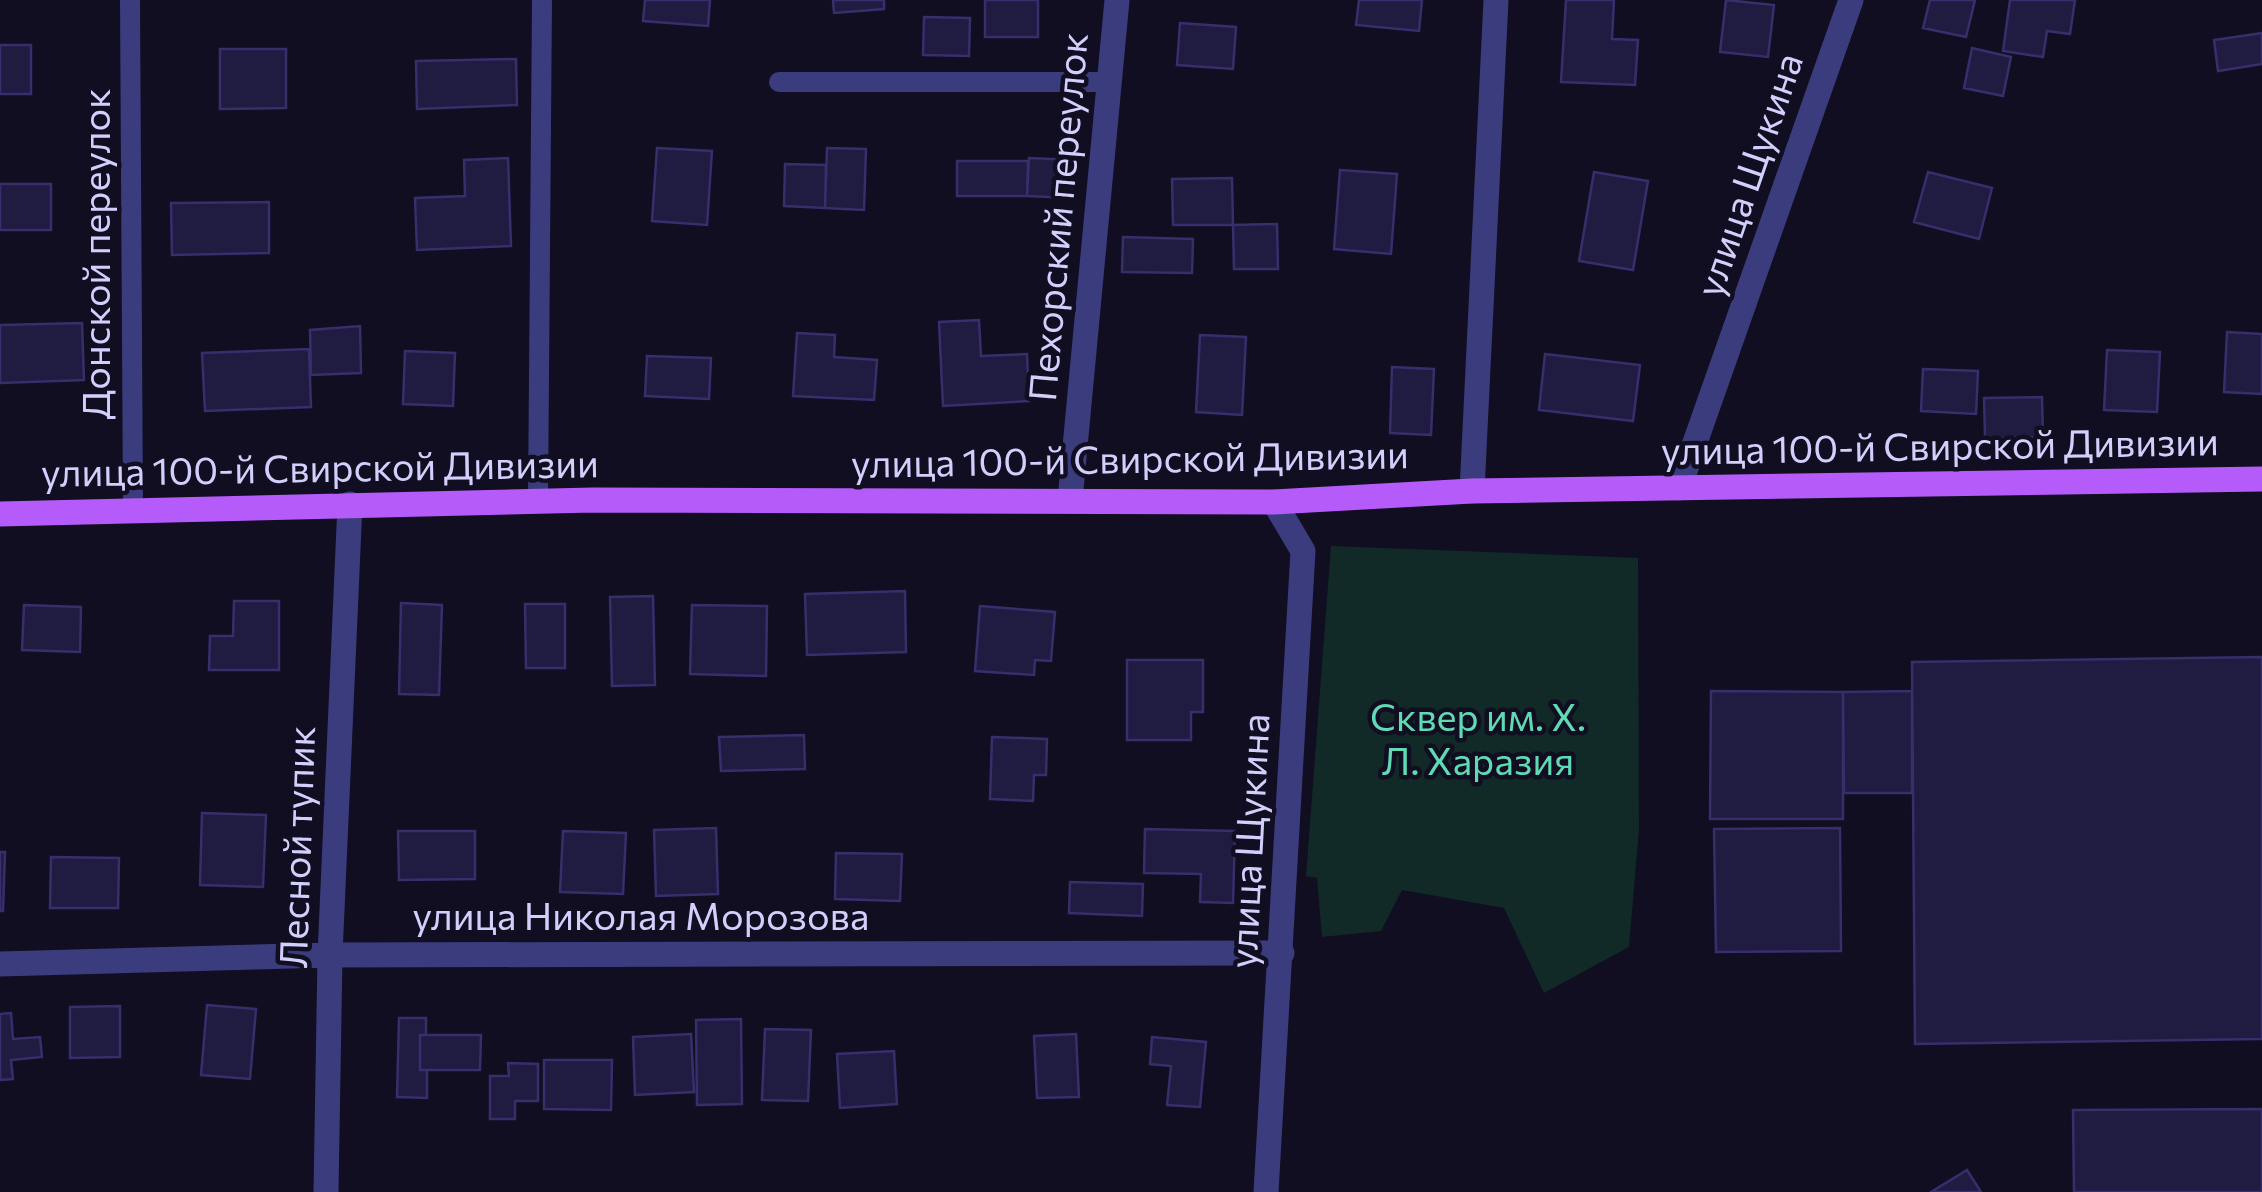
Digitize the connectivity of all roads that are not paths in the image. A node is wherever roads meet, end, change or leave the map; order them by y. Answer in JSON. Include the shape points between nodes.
{"nodes":[{"id":1,"x":130,"y":0,"type":"edge"},
{"id":2,"x":542,"y":0,"type":"edge"},
{"id":3,"x":1117,"y":0,"type":"edge"},
{"id":4,"x":1496,"y":0,"type":"edge"},
{"id":5,"x":1851,"y":0,"type":"edge"},
{"id":6,"x":779,"y":82,"type":"dead end"},
{"id":7,"x":1109,"y":82,"type":"junction"},
{"id":8,"x":2262,"y":480,"type":"edge"},
{"id":9,"x":1680,"y":488,"type":"junction"},
{"id":10,"x":1472,"y":491,"type":"junction"},
{"id":11,"x":1070,"y":500,"type":"junction"},
{"id":12,"x":538,"y":502,"type":"junction"},
{"id":13,"x":1274,"y":502,"type":"junction"},
{"id":14,"x":350,"y":504,"type":"junction"},
{"id":15,"x":133,"y":508,"type":"junction"},
{"id":16,"x":0,"y":514,"type":"edge"},
{"id":17,"x":1282,"y":953,"type":"junction"},
{"id":18,"x":330,"y":954,"type":"junction"},
{"id":19,"x":0,"y":964,"type":"edge"},
{"id":20,"x":326,"y":1192,"type":"edge"},
{"id":21,"x":1266,"y":1192,"type":"edge"}],
"edges":[{"from":1,"to":15,"type":"lane","name":"Донской переулок"},
{"from":2,"to":12,"type":"lane"},
{"from":3,"to":7,"type":"street","name":"Пехорский переулок"},
{"from":4,"to":10,"type":"street"},
{"from":5,"to":9,"type":"street","name":"улица Щукина"},
{"from":6,"to":7,"type":"lane"},
{"from":7,"to":11,"type":"street","name":"Пехорский переулок"},
{"from":8,"to":9,"type":"main road","name":"улица 100-й Свирской Дивизии"},
{"from":9,"to":10,"type":"main road","name":"улица 100-й Свирской Дивизии"},
{"from":10,"to":13,"type":"main road","name":"улица 100-й Свирской Дивизии"},
{"from":11,"to":12,"type":"main road","name":"улица 100-й Свирской Дивизии"},
{"from":11,"to":13,"type":"main road","name":"улица 100-й Свирской Дивизии"},
{"from":12,"to":14,"type":"main road","name":"улица 100-й Свирской Дивизии"},
{"from":13,"to":17,"type":"street","name":"улица Щукина","via":[[1303,551]]},
{"from":14,"to":15,"type":"main road","name":"улица 100-й Свирской Дивизии"},
{"from":14,"to":18,"type":"street","name":"Лесной тупик"},
{"from":15,"to":16,"type":"main road","name":"улица 100-й Свирской Дивизии"},
{"from":17,"to":18,"type":"street","name":"улица Николая Морозова"},
{"from":17,"to":21,"type":"street","name":"улица Щукина"},
{"from":18,"to":19,"type":"street","name":"улица Николая Морозова"},
{"from":18,"to":20,"type":"street","name":"Лесной тупик"}]}
